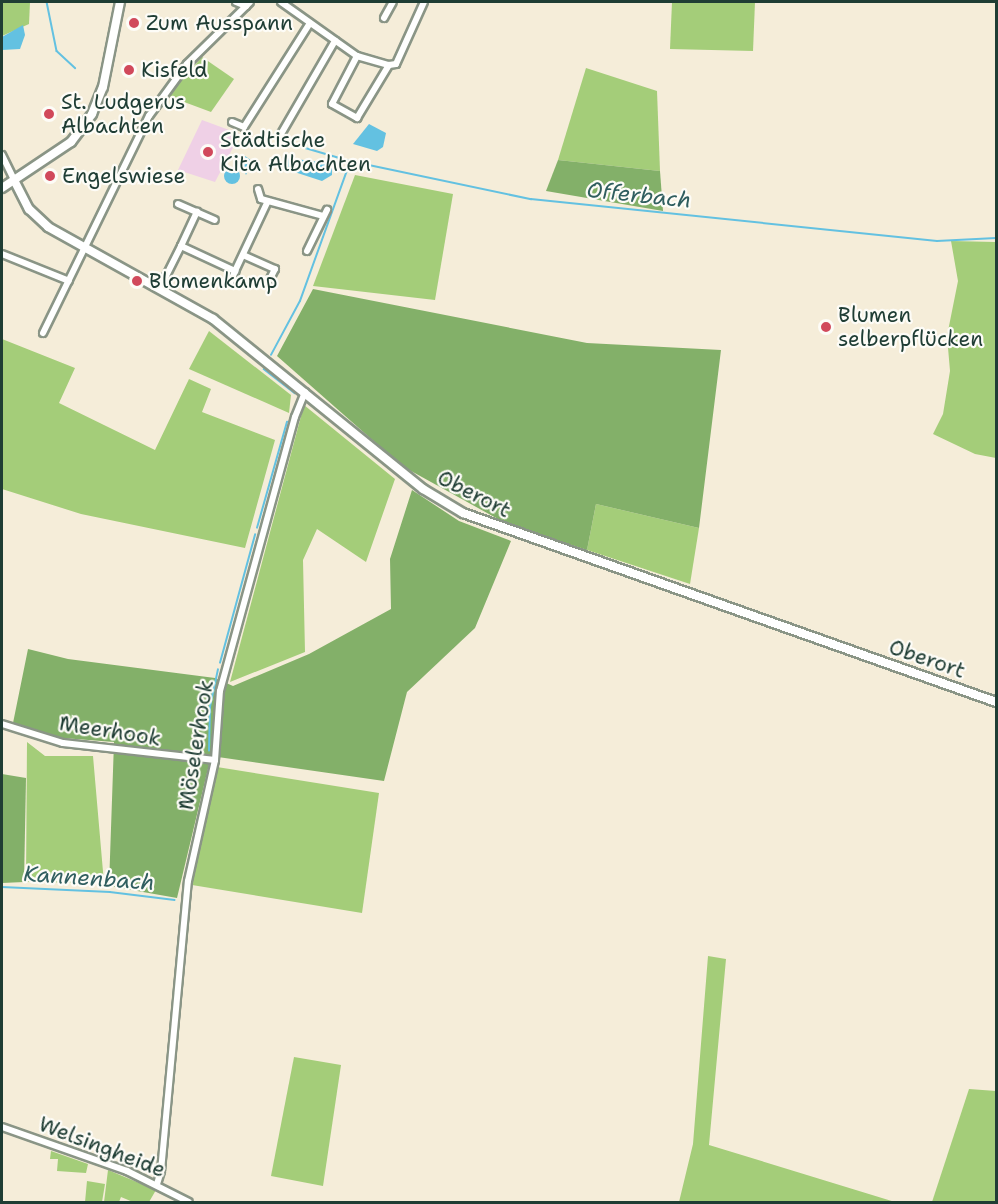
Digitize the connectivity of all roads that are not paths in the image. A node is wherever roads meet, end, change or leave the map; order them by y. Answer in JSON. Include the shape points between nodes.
{"nodes":[{"id":1,"x":120,"y":2,"type":"edge"},
{"id":2,"x":236,"y":2,"type":"edge"},
{"id":3,"x":281,"y":2,"type":"edge"},
{"id":4,"x":393,"y":2,"type":"edge"},
{"id":5,"x":424,"y":2,"type":"edge"},
{"id":6,"x":248,"y":4,"type":"edge"},
{"id":7,"x":384,"y":18,"type":"dead end"},
{"id":8,"x":310,"y":23,"type":"junction"},
{"id":9,"x":335,"y":41,"type":"junction"},
{"id":10,"x":357,"y":56,"type":"junction"},
{"id":11,"x":389,"y":65,"type":"junction"},
{"id":12,"x":232,"y":122,"type":"dead end"},
{"id":13,"x":281,"y":134,"type":"dead end"},
{"id":14,"x":2,"y":155,"type":"edge"},
{"id":15,"x":14,"y":180,"type":"junction"},
{"id":16,"x":2,"y":188,"type":"edge"},
{"id":17,"x":258,"y":189,"type":"dead end"},
{"id":18,"x":268,"y":201,"type":"junction"},
{"id":19,"x":178,"y":204,"type":"dead end"},
{"id":20,"x":197,"y":212,"type":"junction"},
{"id":21,"x":215,"y":220,"type":"dead end"},
{"id":22,"x":181,"y":246,"type":"junction"},
{"id":23,"x":84,"y":247,"type":"junction"},
{"id":24,"x":308,"y":251,"type":"dead end"},
{"id":25,"x":2,"y":254,"type":"edge"},
{"id":26,"x":243,"y":255,"type":"junction"},
{"id":27,"x":235,"y":271,"type":"junction"},
{"id":28,"x":270,"y":279,"type":"dead end"},
{"id":29,"x":69,"y":280,"type":"junction"},
{"id":30,"x":230,"y":283,"type":"dead end"},
{"id":31,"x":160,"y":288,"type":"junction"},
{"id":32,"x":42,"y":333,"type":"dead end"},
{"id":33,"x":305,"y":392,"type":"junction"},
{"id":34,"x":996,"y":702,"type":"edge"},
{"id":35,"x":2,"y":724,"type":"edge"},
{"id":36,"x":215,"y":760,"type":"junction"},
{"id":37,"x":2,"y":1127,"type":"edge"},
{"id":38,"x":157,"y":1184,"type":"junction"},
{"id":39,"x":188,"y":1202,"type":"edge"}],
"edges":[{"from":1,"to":15,"type":"main road","via":[[104,85],[92,114],[71,142]]},
{"from":2,"to":6,"type":"street"},
{"from":3,"to":8,"type":"street"},
{"from":4,"to":7,"type":"street"},
{"from":5,"to":11,"type":"street","via":[[396,64]]},
{"from":6,"to":23,"type":"street","via":[[188,64],[149,116]]},
{"from":8,"to":9,"type":"street"},
{"from":8,"to":12,"type":"street","via":[[244,127]]},
{"from":9,"to":10,"type":"street"},
{"from":9,"to":13,"type":"street"},
{"from":10,"to":11,"type":"street"},
{"from":10,"to":11,"type":"street","via":[[332,104],[355,118],[362,114]]},
{"from":14,"to":15,"type":"street"},
{"from":15,"to":16,"type":"main road"},
{"from":15,"to":23,"type":"main road","name":"Oberort","via":[[39,219]]},
{"from":17,"to":18,"type":"street","via":[[258,196]]},
{"from":18,"to":24,"type":"street","via":[[325,213]]},
{"from":18,"to":26,"type":"street"},
{"from":19,"to":20,"type":"street"},
{"from":20,"to":21,"type":"street"},
{"from":20,"to":22,"type":"street"},
{"from":22,"to":27,"type":"street"},
{"from":22,"to":31,"type":"street"},
{"from":23,"to":29,"type":"street"},
{"from":23,"to":31,"type":"main road","name":"Oberort"},
{"from":25,"to":29,"type":"street"},
{"from":26,"to":27,"type":"street"},
{"from":26,"to":28,"type":"street","via":[[275,269]]},
{"from":27,"to":30,"type":"street"},
{"from":29,"to":32,"type":"street"},
{"from":31,"to":33,"type":"main road","name":"Oberort","via":[[223,325]]},
{"from":33,"to":34,"type":"main road","name":"Oberort","via":[[423,489],[482,522]]},
{"from":33,"to":36,"type":"street","name":"Möselerhook","via":[[219,691]]},
{"from":35,"to":36,"type":"street","name":"Meerhook","via":[[63,743]]},
{"from":36,"to":38,"type":"street","name":"Möselerhook","via":[[188,881]]},
{"from":37,"to":38,"type":"street","name":"Welsingheide"},
{"from":38,"to":39,"type":"street","name":"Welsingheide"}]}
